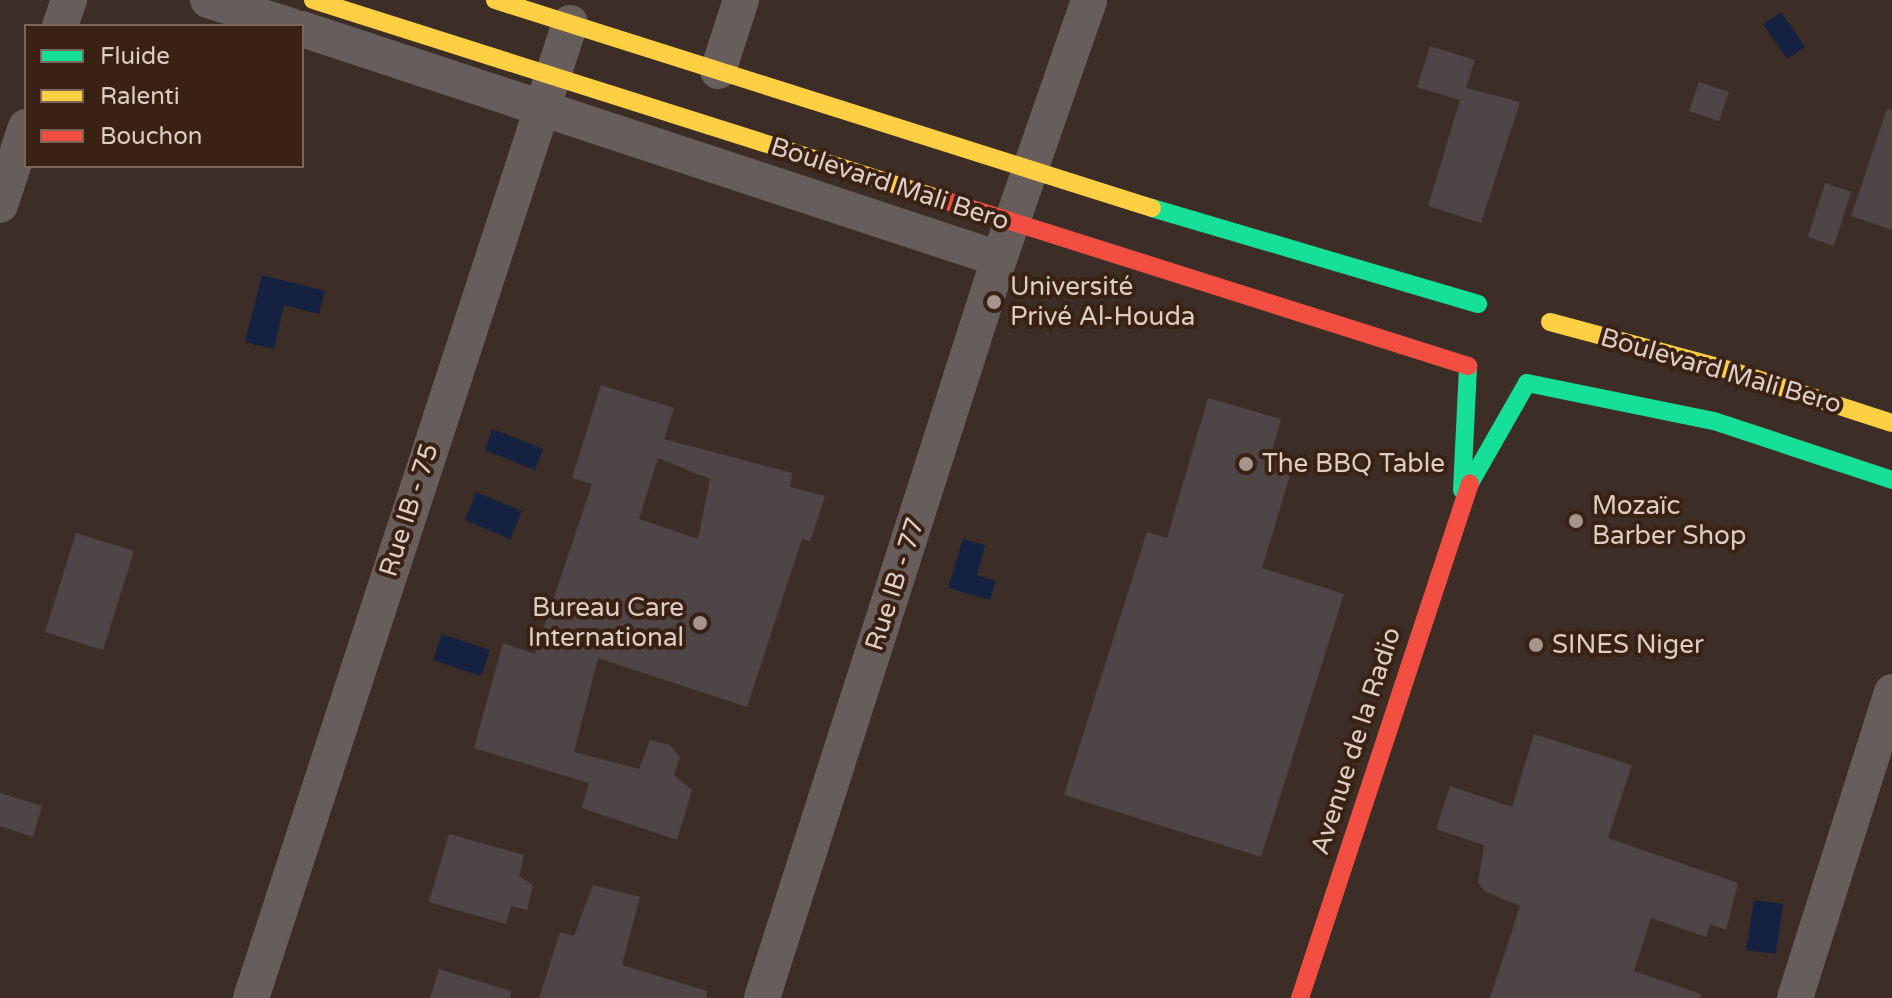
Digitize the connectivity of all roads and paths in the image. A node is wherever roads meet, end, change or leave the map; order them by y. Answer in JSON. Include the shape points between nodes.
{"nodes":[{"id":1,"x":69,"y":0,"type":"edge"},
{"id":2,"x":208,"y":0,"type":"edge"},
{"id":3,"x":313,"y":0,"type":"edge"},
{"id":4,"x":495,"y":0,"type":"edge"},
{"id":5,"x":741,"y":0,"type":"edge"},
{"id":6,"x":1089,"y":0,"type":"edge"},
{"id":7,"x":570,"y":23,"type":"junction"},
{"id":8,"x":61,"y":24,"type":"edge"},
{"id":9,"x":285,"y":24,"type":"edge"},
{"id":10,"x":304,"y":29,"type":"edge"},
{"id":11,"x":718,"y":71,"type":"junction"},
{"id":12,"x":546,"y":89,"type":"junction"},
{"id":13,"x":24,"y":133,"type":"edge"},
{"id":14,"x":1031,"y":172,"type":"junction"},
{"id":15,"x":0,"y":205,"type":"edge"},
{"id":16,"x":1014,"y":224,"type":"junction"},
{"id":17,"x":999,"y":259,"type":"junction"},
{"id":18,"x":1534,"y":304,"type":"dead end"},
{"id":19,"x":1550,"y":322,"type":"junction"},
{"id":20,"x":1468,"y":366,"type":"junction"},
{"id":21,"x":1527,"y":383,"type":"junction"},
{"id":22,"x":1892,"y":423,"type":"edge"},
{"id":23,"x":1892,"y":480,"type":"edge"},
{"id":24,"x":1461,"y":500,"type":"junction"},
{"id":25,"x":1892,"y":692,"type":"edge"},
{"id":26,"x":251,"y":998,"type":"edge"},
{"id":27,"x":762,"y":998,"type":"edge"},
{"id":28,"x":1300,"y":998,"type":"edge"},
{"id":29,"x":1795,"y":998,"type":"edge"}],
"edges":[{"from":1,"to":8,"type":"street"},
{"from":2,"to":9,"type":"street"},
{"from":3,"to":12,"type":"main road","name":"Boulevard Mali Bero"},
{"from":4,"to":7,"type":"main road","name":"Boulevard Mali Bero"},
{"from":5,"to":11,"type":"street"},
{"from":6,"to":14,"type":"street","name":"Rue IB - 77"},
{"from":7,"to":11,"type":"main road","name":"Boulevard Mali Bero"},
{"from":7,"to":12,"type":"street","name":"Rue IB - 75"},
{"from":10,"to":12,"type":"street","name":"Boulevard Mali Bero"},
{"from":11,"to":14,"type":"main road","name":"Boulevard Mali Bero"},
{"from":12,"to":16,"type":"main road","name":"Boulevard Mali Bero"},
{"from":12,"to":17,"type":"street","name":"Boulevard Mali Bero"},
{"from":12,"to":26,"type":"street","name":"Rue IB - 75"},
{"from":13,"to":15,"type":"street"},
{"from":14,"to":16,"type":"street","name":"Rue IB - 77"},
{"from":14,"to":20,"type":"main road","name":"Boulevard Mali Bero","via":[[1486,300],[1462,333]]},
{"from":16,"to":17,"type":"street","name":"Rue IB - 77"},
{"from":16,"to":20,"type":"main road","name":"Boulevard Mali Bero"},
{"from":17,"to":27,"type":"street","name":"Rue IB - 77"},
{"from":18,"to":19,"type":"main road"},
{"from":19,"to":21,"type":"main road","via":[[1550,357]]},
{"from":19,"to":22,"type":"main road","name":"Boulevard Mali Bero","via":[[1729,370]]},
{"from":20,"to":21,"type":"main road","via":[[1495,384]]},
{"from":20,"to":24,"type":"main road"},
{"from":21,"to":23,"type":"main road","name":"Boulevard Mali Bero","via":[[1714,421]]},
{"from":21,"to":24,"type":"main road"},
{"from":24,"to":28,"type":"main road","name":"Avenue de la Radio"},
{"from":25,"to":29,"type":"street"}]}
